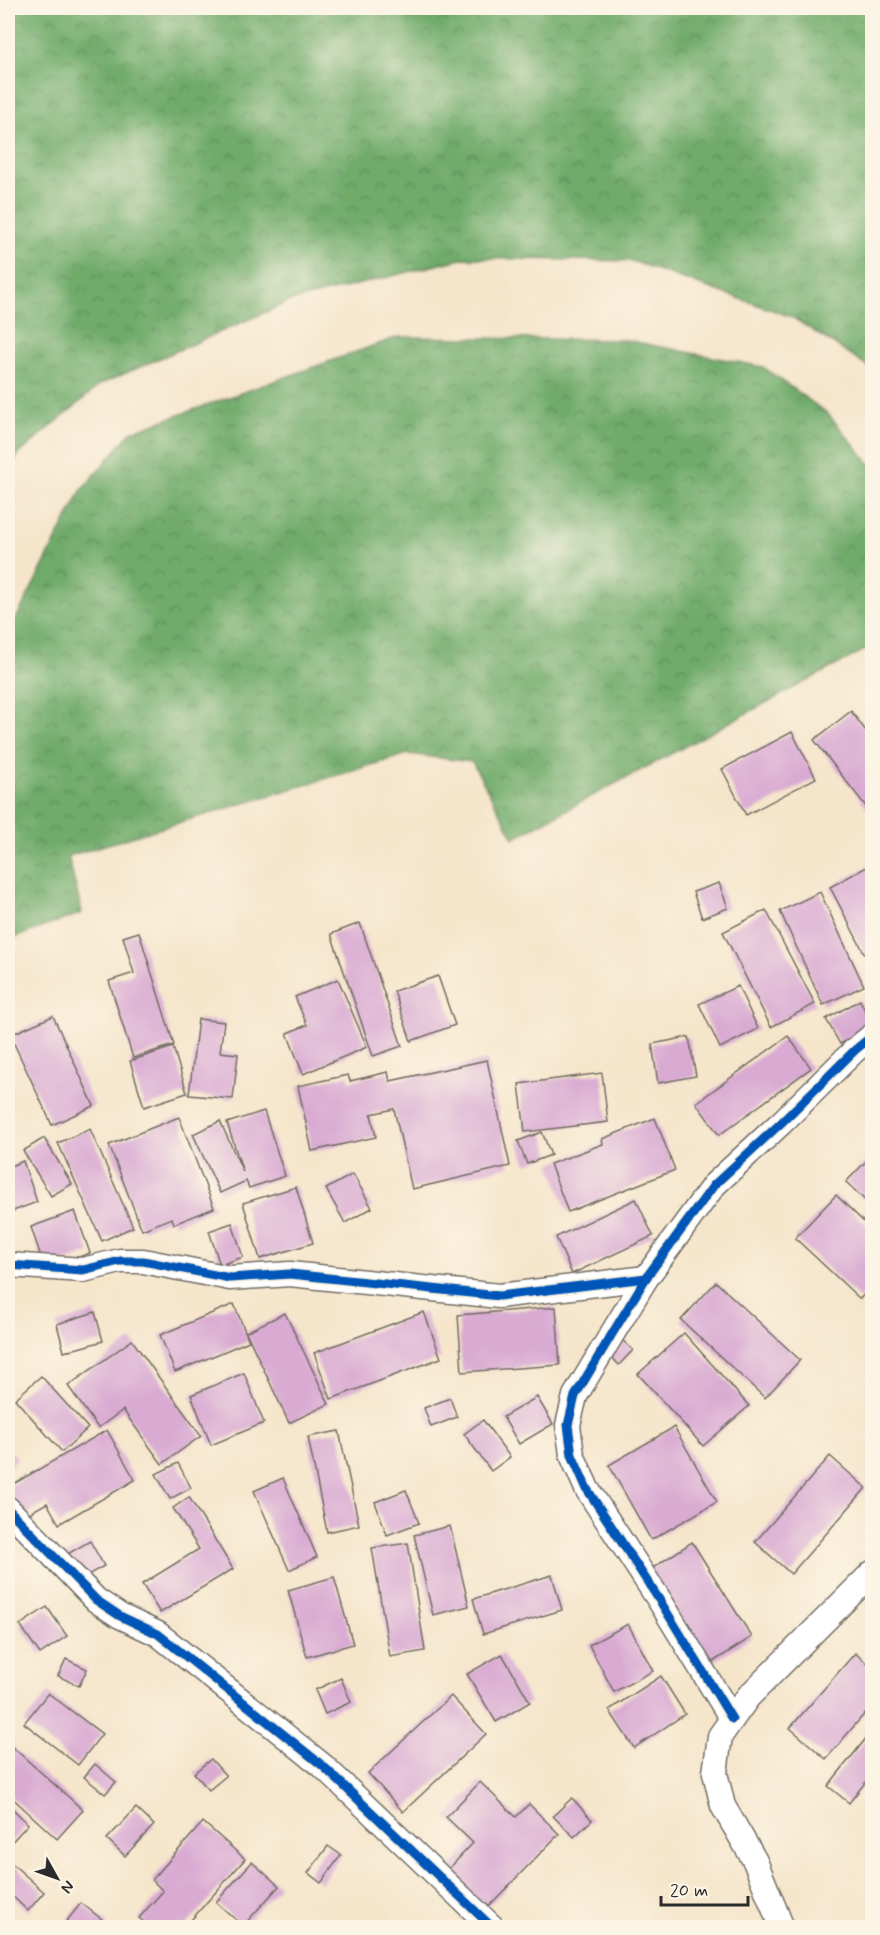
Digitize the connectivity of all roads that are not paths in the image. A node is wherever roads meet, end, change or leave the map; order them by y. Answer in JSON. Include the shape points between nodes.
{"nodes":[{"id":1,"x":873,"y":1036,"type":"edge"},
{"id":2,"x":8,"y":1265,"type":"edge"},
{"id":3,"x":646,"y":1278,"type":"junction"},
{"id":4,"x":8,"y":1509,"type":"edge"},
{"id":5,"x":873,"y":1573,"type":"edge"},
{"id":6,"x":732,"y":1719,"type":"junction"},
{"id":7,"x":493,"y":1928,"type":"edge"},
{"id":8,"x":782,"y":1928,"type":"edge"}],
"edges":[{"from":1,"to":3,"type":"street","via":[[714,1185]]},
{"from":2,"to":3,"type":"street","via":[[83,1270],[120,1261],[143,1261],[230,1278],[290,1274],[499,1296]]},
{"from":3,"to":6,"type":"street","via":[[575,1396],[568,1425],[572,1455],[587,1489]]},
{"from":4,"to":7,"type":"street","via":[[96,1600],[158,1634],[323,1766]]},
{"from":5,"to":6,"type":"street","via":[[748,1697]]},
{"from":6,"to":8,"type":"street","via":[[720,1736],[715,1773],[723,1806],[755,1861]]}]}
